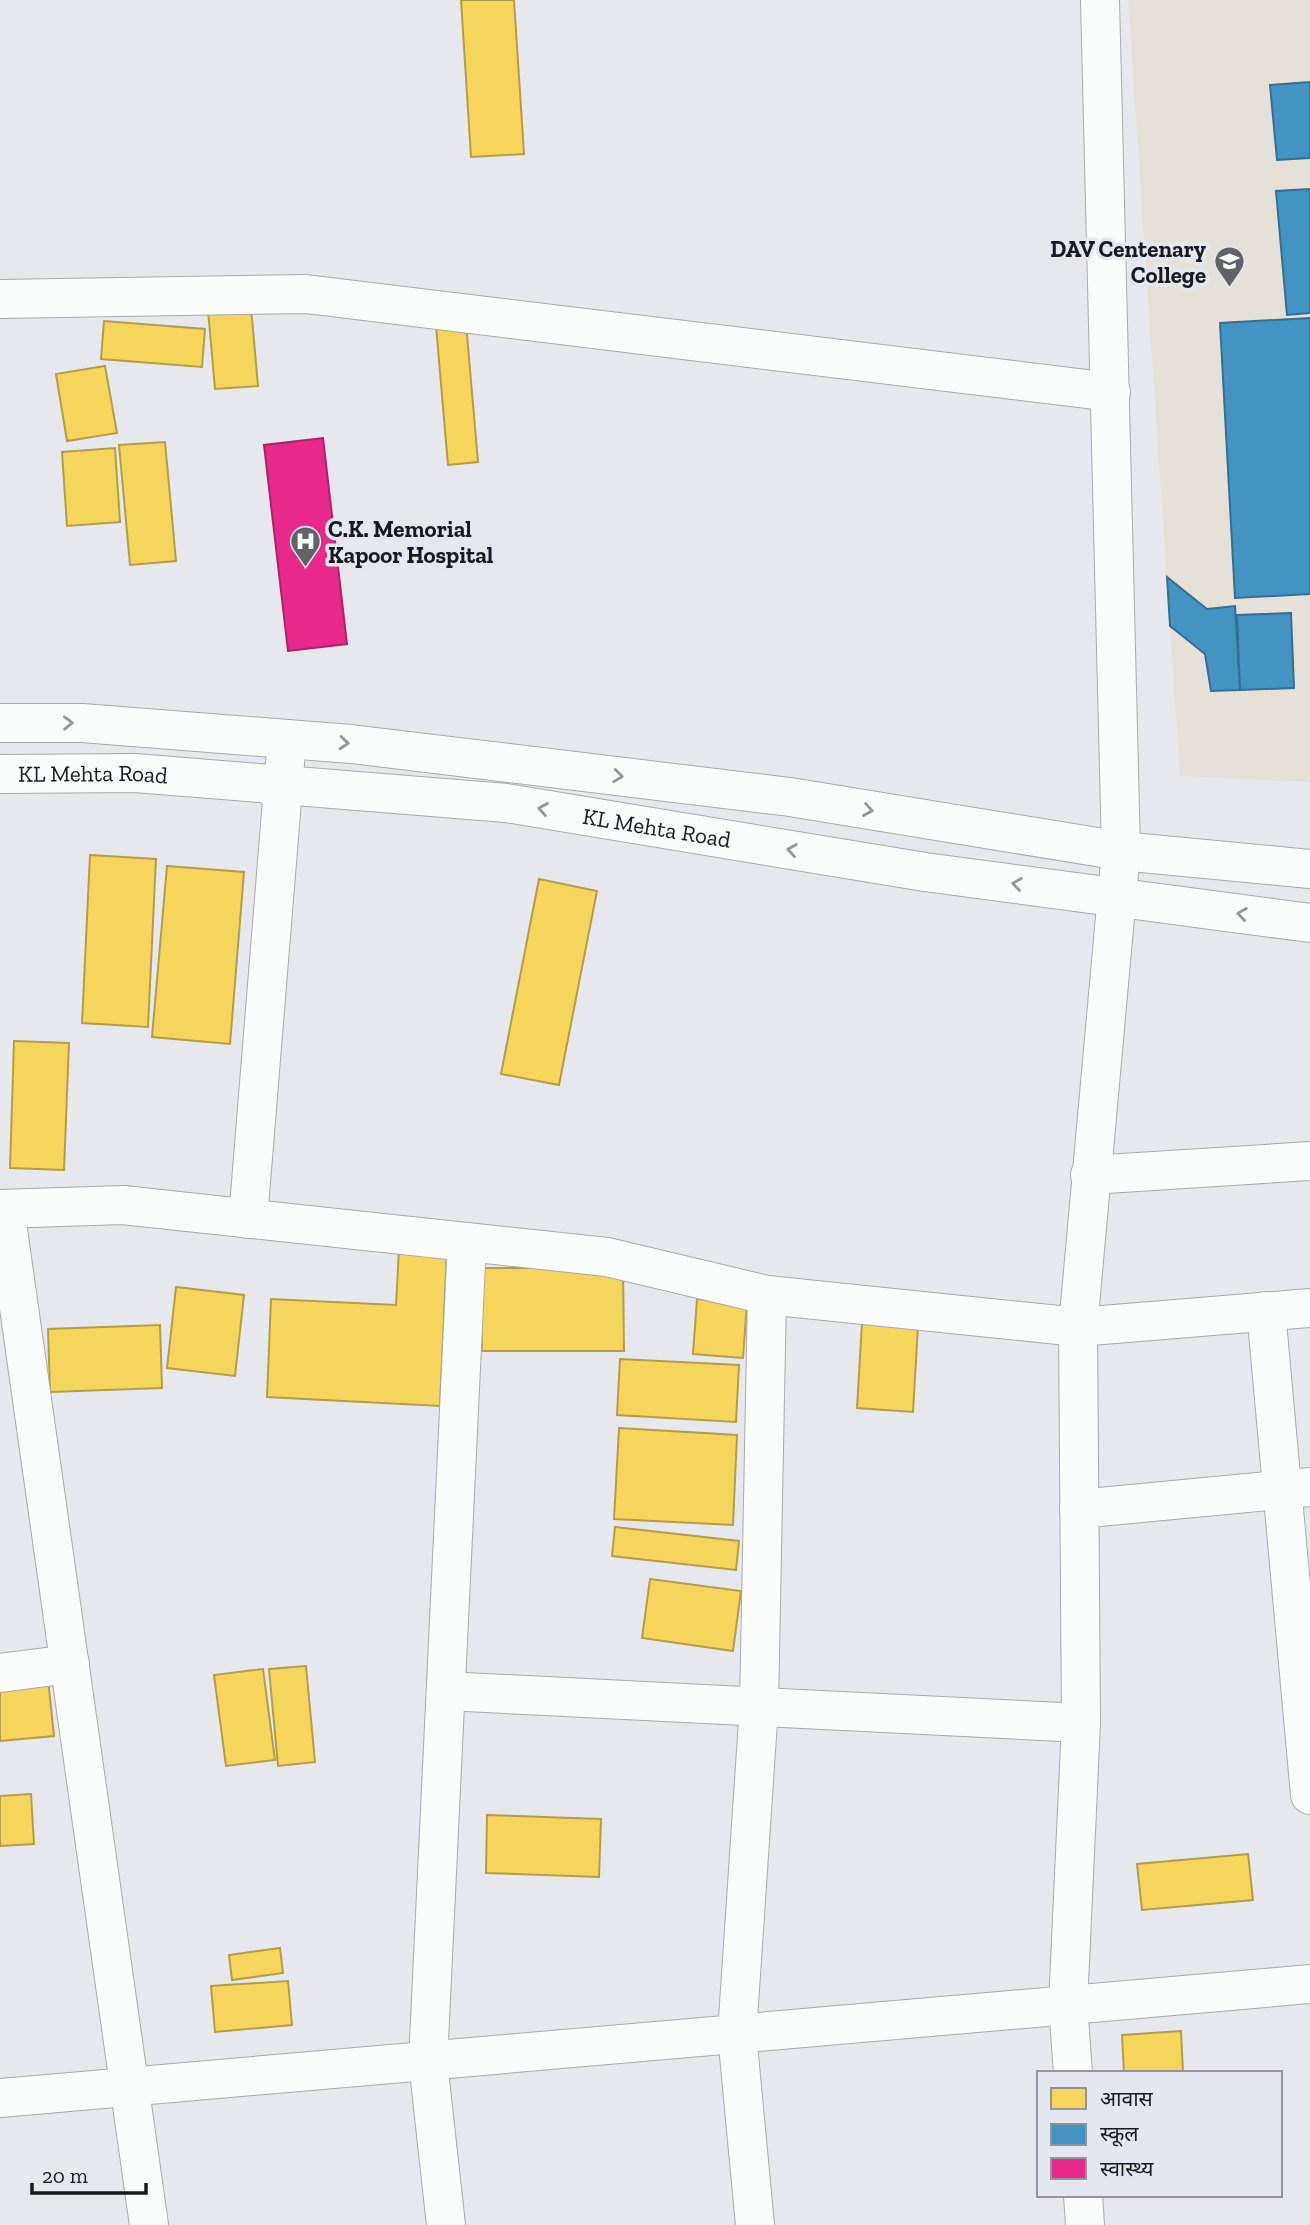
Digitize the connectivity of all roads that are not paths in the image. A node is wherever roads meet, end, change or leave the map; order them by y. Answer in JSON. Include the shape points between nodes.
{"nodes":[{"id":1,"x":1100,"y":0,"type":"edge"},
{"id":2,"x":0,"y":299,"type":"edge"},
{"id":3,"x":1111,"y":393,"type":"junction"},
{"id":4,"x":0,"y":723,"type":"edge"},
{"id":5,"x":288,"y":739,"type":"junction"},
{"id":6,"x":0,"y":774,"type":"edge"},
{"id":7,"x":284,"y":785,"type":"junction"},
{"id":8,"x":1121,"y":852,"type":"junction"},
{"id":9,"x":1310,"y":869,"type":"edge"},
{"id":10,"x":1118,"y":897,"type":"junction"},
{"id":11,"x":1310,"y":923,"type":"edge"},
{"id":12,"x":1310,"y":1161,"type":"edge"},
{"id":13,"x":1090,"y":1175,"type":"junction"},
{"id":14,"x":2,"y":1209,"type":"edge"},
{"id":15,"x":248,"y":1219,"type":"junction"},
{"id":16,"x":467,"y":1242,"type":"junction"},
{"id":17,"x":767,"y":1295,"type":"junction"},
{"id":18,"x":1310,"y":1308,"type":"edge"},
{"id":19,"x":1266,"y":1311,"type":"junction"},
{"id":20,"x":1078,"y":1327,"type":"junction"},
{"id":21,"x":1296,"y":1488,"type":"edge"},
{"id":22,"x":1079,"y":1509,"type":"junction"},
{"id":23,"x":70,"y":1664,"type":"junction"},
{"id":24,"x":1304,"y":1671,"type":"edge"},
{"id":25,"x":0,"y":1673,"type":"edge"},
{"id":26,"x":446,"y":1691,"type":"junction"},
{"id":27,"x":759,"y":1706,"type":"junction"},
{"id":28,"x":1081,"y":1723,"type":"junction"},
{"id":29,"x":1310,"y":1795,"type":"edge"},
{"id":30,"x":1310,"y":1984,"type":"edge"},
{"id":31,"x":1068,"y":2005,"type":"junction"},
{"id":32,"x":737,"y":2034,"type":"junction"},
{"id":33,"x":428,"y":2062,"type":"junction"},
{"id":34,"x":1073,"y":2071,"type":"edge"},
{"id":35,"x":130,"y":2087,"type":"junction"},
{"id":36,"x":0,"y":2098,"type":"edge"},
{"id":37,"x":1083,"y":2197,"type":"edge"},
{"id":38,"x":149,"y":2225,"type":"edge"},
{"id":39,"x":446,"y":2225,"type":"edge"},
{"id":40,"x":755,"y":2225,"type":"edge"},
{"id":41,"x":1085,"y":2225,"type":"edge"}],
"edges":[{"from":1,"to":3,"type":"street"},
{"from":2,"to":3,"type":"street","via":[[306,294]]},
{"from":3,"to":8,"type":"street"},
{"from":4,"to":5,"type":"street","name":"KL Mehta Road","one_way":true,"via":[[82,723]]},
{"from":5,"to":7,"type":"street"},
{"from":5,"to":8,"type":"street","name":"KL Mehta Road","one_way":true,"via":[[790,797]]},
{"from":6,"to":7,"type":"street","name":"KL Mehta Road","via":[[135,773]]},
{"from":10,"to":7,"type":"street","name":"KL Mehta Road","one_way":true,"via":[[925,872],[506,803]]},
{"from":7,"to":15,"type":"street"},
{"from":8,"to":9,"type":"street","name":"KL Mehta Road"},
{"from":8,"to":10,"type":"street"},
{"from":11,"to":10,"type":"street","name":"KL Mehta Road","one_way":true},
{"from":10,"to":13,"type":"street"},
{"from":12,"to":13,"type":"street"},
{"from":13,"to":20,"type":"street"},
{"from":14,"to":15,"type":"street","via":[[123,1205]]},
{"from":14,"to":23,"type":"street"},
{"from":15,"to":16,"type":"street"},
{"from":16,"to":17,"type":"street","via":[[607,1257]]},
{"from":16,"to":26,"type":"street"},
{"from":17,"to":20,"type":"street"},
{"from":17,"to":27,"type":"street"},
{"from":18,"to":19,"type":"street"},
{"from":19,"to":20,"type":"street"},
{"from":19,"to":21,"type":"street"},
{"from":20,"to":22,"type":"street"},
{"from":21,"to":22,"type":"street"},
{"from":21,"to":24,"type":"street"},
{"from":22,"to":28,"type":"street"},
{"from":23,"to":25,"type":"street"},
{"from":23,"to":35,"type":"street"},
{"from":24,"to":29,"type":"street"},
{"from":26,"to":27,"type":"street"},
{"from":26,"to":33,"type":"street"},
{"from":27,"to":28,"type":"street"},
{"from":27,"to":32,"type":"street"},
{"from":28,"to":31,"type":"street"},
{"from":30,"to":31,"type":"street"},
{"from":31,"to":32,"type":"street"},
{"from":31,"to":34,"type":"street"},
{"from":32,"to":33,"type":"street"},
{"from":32,"to":40,"type":"street"},
{"from":33,"to":35,"type":"street"},
{"from":33,"to":39,"type":"street"},
{"from":35,"to":36,"type":"street"},
{"from":35,"to":38,"type":"street"},
{"from":37,"to":41,"type":"street"}]}
